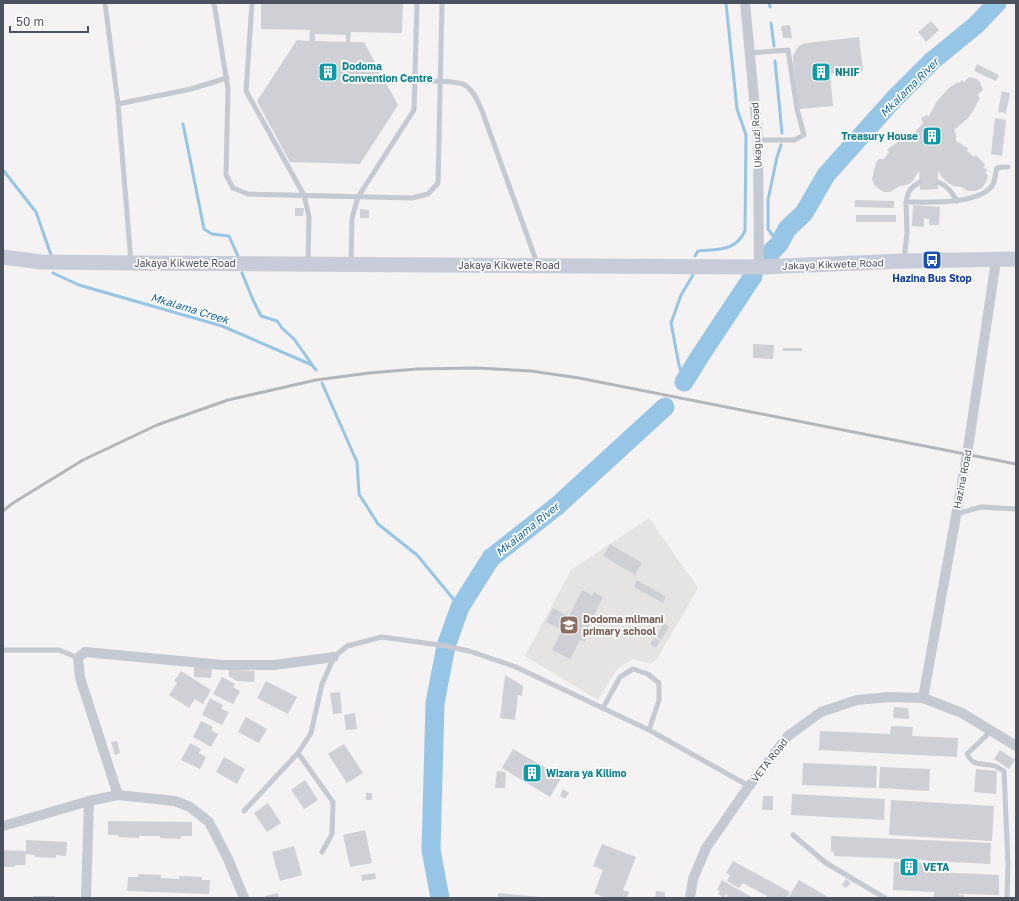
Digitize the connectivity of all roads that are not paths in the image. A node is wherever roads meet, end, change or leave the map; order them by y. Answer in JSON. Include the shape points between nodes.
{"nodes":[{"id":1,"x":105,"y":3,"type":"edge"},
{"id":2,"x":214,"y":3,"type":"edge"},
{"id":3,"x":252,"y":3,"type":"edge"},
{"id":4,"x":418,"y":3,"type":"edge"},
{"id":5,"x":442,"y":3,"type":"edge"},
{"id":6,"x":746,"y":3,"type":"edge"},
{"id":7,"x":751,"y":53,"type":"junction"},
{"id":8,"x":227,"y":78,"type":"junction"},
{"id":9,"x":415,"y":81,"type":"junction"},
{"id":10,"x":440,"y":82,"type":"junction"},
{"id":11,"x":118,"y":104,"type":"junction"},
{"id":12,"x":758,"y":140,"type":"junction"},
{"id":13,"x":1008,"y":167,"type":"dead end"},
{"id":14,"x":920,"y":182,"type":"dead end"},
{"id":15,"x":938,"y":182,"type":"dead end"},
{"id":16,"x":304,"y":195,"type":"junction"},
{"id":17,"x":358,"y":197,"type":"junction"},
{"id":18,"x":957,"y":201,"type":"junction"},
{"id":19,"x":906,"y":202,"type":"junction"},
{"id":20,"x":3,"y":257,"type":"edge"},
{"id":21,"x":1016,"y":259,"type":"edge"},
{"id":22,"x":996,"y":260,"type":"junction"},
{"id":23,"x":904,"y":261,"type":"junction"},
{"id":24,"x":131,"y":263,"type":"junction"},
{"id":25,"x":308,"y":264,"type":"junction"},
{"id":26,"x":351,"y":264,"type":"junction"},
{"id":27,"x":538,"y":266,"type":"junction"},
{"id":28,"x":759,"y":267,"type":"junction"},
{"id":29,"x":1016,"y":510,"type":"edge"},
{"id":30,"x":955,"y":514,"type":"junction"},
{"id":31,"x":3,"y":650,"type":"edge"},
{"id":32,"x":334,"y":657,"type":"junction"},
{"id":33,"x":78,"y":658,"type":"junction"},
{"id":34,"x":922,"y":698,"type":"junction"},
{"id":35,"x":603,"y":708,"type":"junction"},
{"id":36,"x":649,"y":730,"type":"junction"},
{"id":37,"x":991,"y":731,"type":"junction"},
{"id":38,"x":1016,"y":746,"type":"edge"},
{"id":39,"x":298,"y":753,"type":"junction"},
{"id":40,"x":749,"y":786,"type":"junction"},
{"id":41,"x":118,"y":795,"type":"junction"},
{"id":42,"x":89,"y":801,"type":"junction"},
{"id":43,"x":244,"y":811,"type":"dead end"},
{"id":44,"x":3,"y":826,"type":"edge"},
{"id":45,"x":793,"y":835,"type":"dead end"},
{"id":46,"x":322,"y":852,"type":"dead end"},
{"id":47,"x":86,"y":898,"type":"edge"},
{"id":48,"x":244,"y":898,"type":"edge"},
{"id":49,"x":690,"y":898,"type":"edge"},
{"id":50,"x":885,"y":898,"type":"edge"},
{"id":51,"x":1007,"y":898,"type":"edge"}],
"edges":[{"from":1,"to":11,"type":"lane"},
{"from":2,"to":8,"type":"lane"},
{"from":3,"to":16,"type":"lane","via":[[246,91]]},
{"from":4,"to":9,"type":"lane"},
{"from":5,"to":10,"type":"lane"},
{"from":6,"to":7,"type":"street","name":"Ukaguzi Road"},
{"from":7,"to":12,"type":"street","name":"Ukaguzi Road"},
{"from":7,"to":12,"type":"lane","via":[[788,50],[797,109],[804,135],[794,140]]},
{"from":8,"to":11,"type":"lane","via":[[191,89]]},
{"from":8,"to":16,"type":"lane","via":[[226,175],[233,188],[248,194]]},
{"from":9,"to":10,"type":"lane"},
{"from":9,"to":17,"type":"lane","via":[[414,110]]},
{"from":10,"to":17,"type":"lane","via":[[438,182],[428,194],[412,198]]},
{"from":10,"to":27,"type":"lane","via":[[464,85],[474,94]]},
{"from":11,"to":24,"type":"lane"},
{"from":12,"to":28,"type":"street","name":"Ukaguzi Road"},
{"from":13,"to":18,"type":"lane","via":[[997,168],[993,185],[984,194]]},
{"from":14,"to":19,"type":"lane","via":[[908,192]]},
{"from":15,"to":18,"type":"lane","via":[[945,185]]},
{"from":16,"to":17,"type":"lane"},
{"from":16,"to":25,"type":"lane","via":[[309,217]]},
{"from":17,"to":26,"type":"lane","via":[[352,218]]},
{"from":18,"to":19,"type":"lane"},
{"from":19,"to":23,"type":"lane","via":[[907,233]]},
{"from":20,"to":24,"type":"main road","name":"Jakaya Kikwete Road","via":[[41,262]]},
{"from":21,"to":22,"type":"main road","name":"Jakaya Kikwete Road"},
{"from":22,"to":23,"type":"main road","name":"Jakaya Kikwete Road"},
{"from":22,"to":30,"type":"street","name":"Hazina Road","via":[[967,455]]},
{"from":23,"to":28,"type":"main road","name":"Jakaya Kikwete Road"},
{"from":24,"to":25,"type":"main road","name":"Jakaya Kikwete Road"},
{"from":25,"to":26,"type":"main road","name":"Jakaya Kikwete Road"},
{"from":26,"to":27,"type":"main road","name":"Jakaya Kikwete Road"},
{"from":27,"to":28,"type":"main road","name":"Jakaya Kikwete Road"},
{"from":29,"to":30,"type":"lane","via":[[981,507]]},
{"from":30,"to":34,"type":"street","name":"Hazina Road"},
{"from":31,"to":33,"type":"lane","via":[[59,650]]},
{"from":32,"to":33,"type":"street","via":[[274,666],[223,665],[86,652]]},
{"from":32,"to":35,"type":"lane","via":[[347,646],[382,637],[446,646],[516,667]]},
{"from":32,"to":39,"type":"lane","via":[[322,684],[311,733]]},
{"from":33,"to":41,"type":"street","via":[[80,678]]},
{"from":34,"to":37,"type":"street","name":"VETA Road","via":[[962,713]]},
{"from":34,"to":40,"type":"street","name":"VETA Road","via":[[889,697],[857,700],[821,712],[788,736]]},
{"from":35,"to":36,"type":"lane"},
{"from":35,"to":36,"type":"lane","via":[[620,677],[633,669],[648,674],[659,683],[659,700]]},
{"from":36,"to":40,"type":"lane"},
{"from":37,"to":38,"type":"street","name":"VETA Road"},
{"from":37,"to":51,"type":"lane","via":[[967,754],[970,761],[996,766],[1004,771]]},
{"from":39,"to":43,"type":"lane"},
{"from":39,"to":46,"type":"lane","via":[[332,802],[332,834]]},
{"from":40,"to":49,"type":"street","name":"VETA Road","via":[[706,848],[692,879]]},
{"from":41,"to":42,"type":"street"},
{"from":41,"to":48,"type":"street","via":[[175,801],[190,807],[209,822]]},
{"from":42,"to":44,"type":"street"},
{"from":42,"to":47,"type":"street"},
{"from":45,"to":50,"type":"lane","via":[[826,863]]}]}
